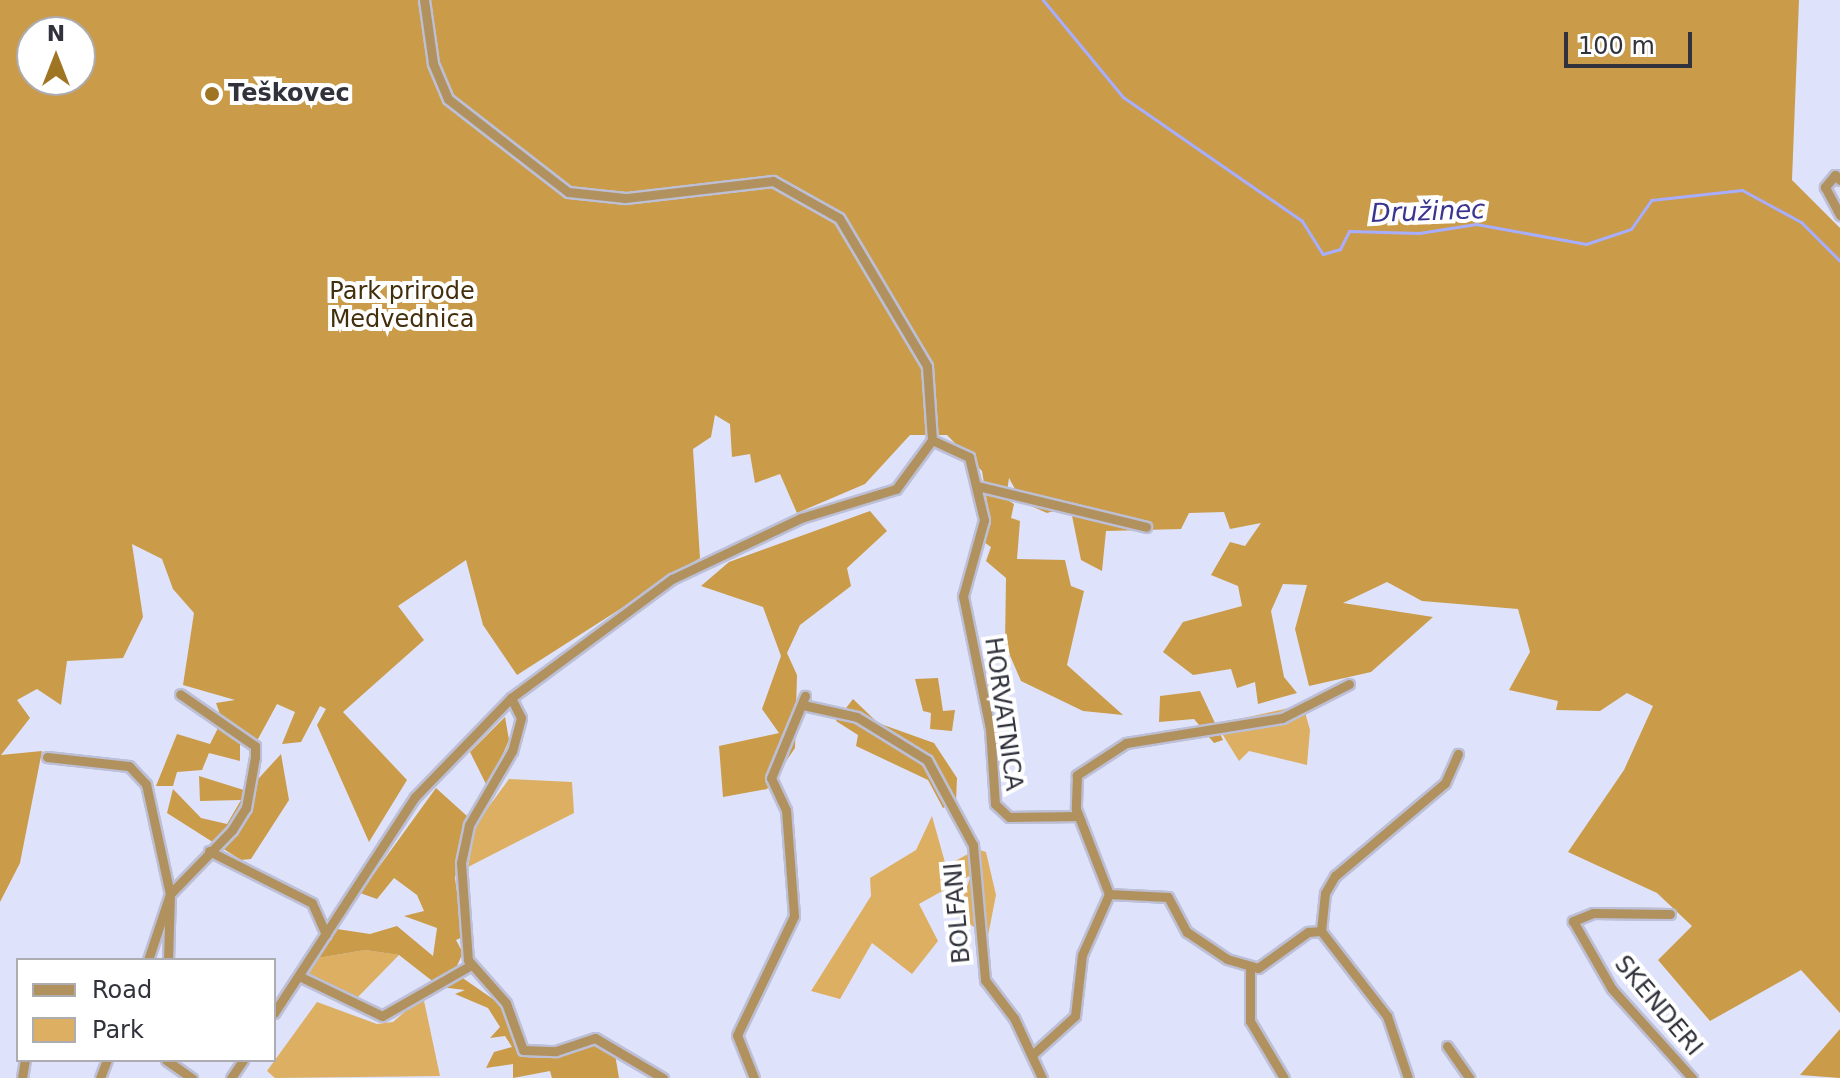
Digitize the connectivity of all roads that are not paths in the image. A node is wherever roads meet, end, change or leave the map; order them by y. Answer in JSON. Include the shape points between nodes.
{"nodes":[{"id":1,"x":424,"y":0,"type":"edge"},
{"id":2,"x":1840,"y":180,"type":"edge"},
{"id":3,"x":1840,"y":215,"type":"edge"},
{"id":4,"x":932,"y":440,"type":"junction"},
{"id":5,"x":977,"y":486,"type":"junction"},
{"id":6,"x":1146,"y":527,"type":"dead end"},
{"id":7,"x":1349,"y":684,"type":"dead end"},
{"id":8,"x":180,"y":694,"type":"dead end"},
{"id":9,"x":511,"y":698,"type":"junction"},
{"id":10,"x":1458,"y":754,"type":"dead end"},
{"id":11,"x":47,"y":757,"type":"dead end"},
{"id":12,"x":1077,"y":816,"type":"junction"},
{"id":13,"x":209,"y":851,"type":"junction"},
{"id":14,"x":170,"y":894,"type":"junction"},
{"id":15,"x":1109,"y":894,"type":"junction"},
{"id":16,"x":1670,"y":914,"type":"dead end"},
{"id":17,"x":1321,"y":931,"type":"junction"},
{"id":18,"x":326,"y":934,"type":"junction"},
{"id":19,"x":149,"y":958,"type":"edge"},
{"id":20,"x":168,"y":958,"type":"edge"},
{"id":21,"x":471,"y":965,"type":"junction"},
{"id":22,"x":1250,"y":967,"type":"junction"},
{"id":23,"x":299,"y":976,"type":"junction"},
{"id":24,"x":276,"y":1010,"type":"edge"},
{"id":25,"x":1447,"y":1046,"type":"dead end"},
{"id":26,"x":1032,"y":1055,"type":"junction"},
{"id":27,"x":169,"y":1062,"type":"edge"},
{"id":28,"x":192,"y":1078,"type":"edge"},
{"id":29,"x":663,"y":1078,"type":"edge"},
{"id":30,"x":754,"y":1078,"type":"edge"},
{"id":31,"x":1042,"y":1078,"type":"edge"},
{"id":32,"x":1284,"y":1078,"type":"edge"},
{"id":33,"x":1408,"y":1078,"type":"edge"},
{"id":34,"x":1469,"y":1078,"type":"edge"},
{"id":35,"x":1692,"y":1078,"type":"edge"}],
"edges":[{"from":1,"to":4,"type":"street","via":[[433,63],[448,99],[568,192],[625,198],[773,181],[839,218],[927,366]]},
{"from":2,"to":3,"type":"street","via":[[1835,175],[1825,187]]},
{"from":4,"to":5,"type":"street","name":"HORVATNICA","via":[[965,452]]},
{"from":4,"to":9,"type":"street","via":[[896,489],[801,518],[672,579]]},
{"from":5,"to":6,"type":"street"},
{"from":5,"to":12,"type":"street","name":"HORVATNICA","via":[[982,529],[963,596],[990,729],[995,804],[1009,817]]},
{"from":7,"to":12,"type":"street","via":[[1282,718],[1126,743],[1077,775]]},
{"from":8,"to":13,"type":"street","via":[[255,746],[246,808]]},
{"from":9,"to":18,"type":"street","via":[[415,797]]},
{"from":9,"to":21,"type":"street","via":[[521,718],[512,751],[469,825],[461,863]]},
{"from":10,"to":17,"type":"street","via":[[1445,783],[1331,881]]},
{"from":11,"to":14,"type":"street","via":[[139,771],[154,803]]},
{"from":12,"to":15,"type":"street"},
{"from":13,"to":14,"type":"street"},
{"from":13,"to":18,"type":"street","via":[[312,903]]},
{"from":14,"to":19,"type":"street"},
{"from":14,"to":20,"type":"street"},
{"from":15,"to":22,"type":"street","via":[[1168,897],[1187,932]]},
{"from":15,"to":26,"type":"street","via":[[1082,955],[1075,1016]]},
{"from":16,"to":35,"type":"street","name":"SKENDERI","via":[[1593,913],[1573,921],[1612,989]]},
{"from":17,"to":22,"type":"street"},
{"from":17,"to":33,"type":"street","via":[[1387,1016]]},
{"from":18,"to":23,"type":"street"},
{"from":21,"to":23,"type":"street","via":[[382,1016]]},
{"from":21,"to":29,"type":"street","via":[[506,1003],[523,1050],[556,1051],[595,1038]]},
{"from":22,"to":32,"type":"street","via":[[1250,1021]]},
{"from":23,"to":24,"type":"street"},
{"from":25,"to":34,"type":"street"},
{"from":26,"to":30,"type":"street","name":"BOLFANI","via":[[985,980],[973,845],[927,760],[857,717],[804,700],[771,778],[786,810],[794,916],[737,1035]]},
{"from":26,"to":31,"type":"street","name":"BOLFANI"},
{"from":27,"to":28,"type":"street"}]}
